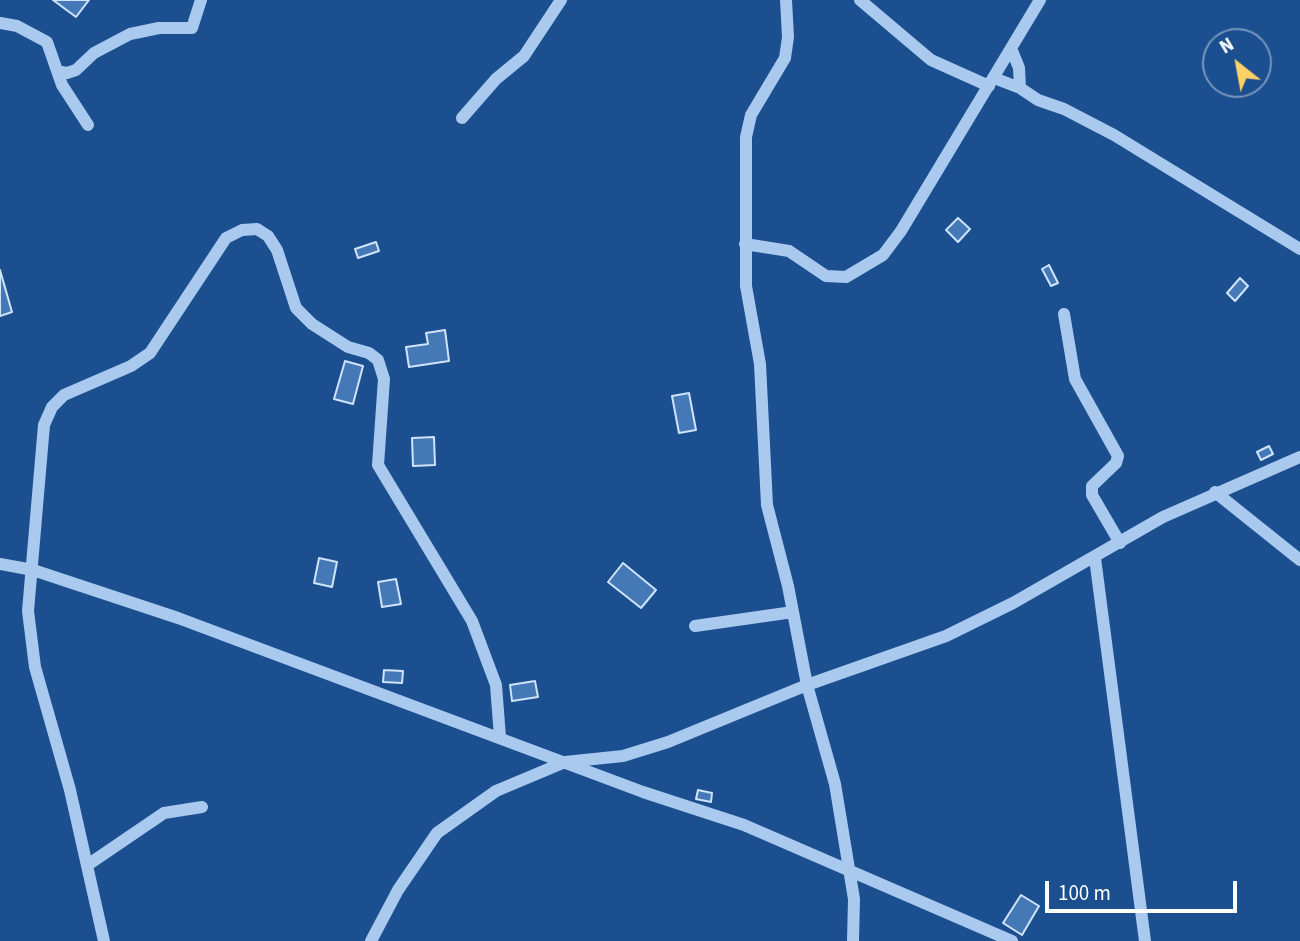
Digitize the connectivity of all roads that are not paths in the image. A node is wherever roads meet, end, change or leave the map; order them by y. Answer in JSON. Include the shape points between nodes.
{"nodes":[{"id":1,"x":201,"y":0,"type":"edge"},
{"id":2,"x":561,"y":0,"type":"edge"},
{"id":3,"x":786,"y":0,"type":"edge"},
{"id":4,"x":860,"y":0,"type":"edge"},
{"id":5,"x":1040,"y":0,"type":"edge"},
{"id":6,"x":876,"y":4,"type":"edge"},
{"id":7,"x":0,"y":23,"type":"edge"},
{"id":8,"x":1011,"y":48,"type":"junction"},
{"id":9,"x":58,"y":71,"type":"junction"},
{"id":10,"x":991,"y":82,"type":"junction"},
{"id":11,"x":1020,"y":88,"type":"junction"},
{"id":12,"x":462,"y":118,"type":"dead end"},
{"id":13,"x":88,"y":125,"type":"dead end"},
{"id":14,"x":745,"y":244,"type":"junction"},
{"id":15,"x":1300,"y":249,"type":"edge"},
{"id":16,"x":1064,"y":314,"type":"dead end"},
{"id":17,"x":1300,"y":457,"type":"edge"},
{"id":18,"x":1215,"y":492,"type":"junction"},
{"id":19,"x":1120,"y":543,"type":"junction"},
{"id":20,"x":1095,"y":558,"type":"junction"},
{"id":21,"x":1300,"y":560,"type":"edge"},
{"id":22,"x":0,"y":564,"type":"edge"},
{"id":23,"x":33,"y":570,"type":"junction"},
{"id":24,"x":793,"y":612,"type":"junction"},
{"id":25,"x":695,"y":626,"type":"dead end"},
{"id":26,"x":807,"y":685,"type":"junction"},
{"id":27,"x":500,"y":737,"type":"junction"},
{"id":28,"x":565,"y":762,"type":"junction"},
{"id":29,"x":202,"y":807,"type":"dead end"},
{"id":30,"x":89,"y":864,"type":"junction"},
{"id":31,"x":848,"y":872,"type":"junction"},
{"id":32,"x":104,"y":941,"type":"edge"},
{"id":33,"x":370,"y":941,"type":"edge"},
{"id":34,"x":853,"y":941,"type":"edge"},
{"id":35,"x":1013,"y":941,"type":"edge"},
{"id":36,"x":1145,"y":941,"type":"edge"}],
"edges":[{"from":1,"to":9,"type":"street","via":[[192,28],[130,34],[94,53],[76,70]]},
{"from":2,"to":12,"type":"street","via":[[524,56],[496,79]]},
{"from":3,"to":14,"type":"street","via":[[785,58],[751,115],[746,137]]},
{"from":4,"to":6,"type":"street"},
{"from":5,"to":8,"type":"street"},
{"from":6,"to":10,"type":"street","via":[[931,60]]},
{"from":7,"to":9,"type":"street","via":[[17,26],[47,42]]},
{"from":8,"to":10,"type":"street"},
{"from":8,"to":11,"type":"street"},
{"from":9,"to":13,"type":"street","via":[[65,92]]},
{"from":10,"to":11,"type":"street"},
{"from":10,"to":14,"type":"street","via":[[901,231],[883,255],[866,267],[846,277],[826,276],[789,251]]},
{"from":11,"to":15,"type":"street","via":[[1125,141]]},
{"from":14,"to":24,"type":"street","via":[[746,286],[760,364],[767,505]]},
{"from":16,"to":19,"type":"street","via":[[1075,379],[1118,456],[1092,486],[1092,495]]},
{"from":17,"to":18,"type":"street"},
{"from":18,"to":19,"type":"street"},
{"from":18,"to":21,"type":"street"},
{"from":19,"to":20,"type":"street"},
{"from":20,"to":26,"type":"street","via":[[946,635]]},
{"from":20,"to":36,"type":"street"},
{"from":22,"to":23,"type":"street"},
{"from":23,"to":27,"type":"street","via":[[178,618]]},
{"from":23,"to":27,"type":"street","via":[[44,425],[52,407],[84,384],[131,366],[150,353],[226,238],[257,229],[277,250],[296,308],[348,347],[378,360],[384,379],[378,466],[472,621],[496,685]]},
{"from":23,"to":30,"type":"street","via":[[28,611],[35,667]]},
{"from":24,"to":25,"type":"street"},
{"from":24,"to":26,"type":"street"},
{"from":26,"to":28,"type":"street","via":[[668,742],[623,756]]},
{"from":26,"to":31,"type":"street","via":[[835,784]]},
{"from":27,"to":28,"type":"street"},
{"from":28,"to":31,"type":"street","via":[[744,825]]},
{"from":28,"to":33,"type":"street","via":[[496,791],[437,834]]},
{"from":29,"to":30,"type":"street","via":[[164,813]]},
{"from":30,"to":32,"type":"street"},
{"from":31,"to":34,"type":"street","via":[[854,900]]},
{"from":31,"to":35,"type":"street"}]}
